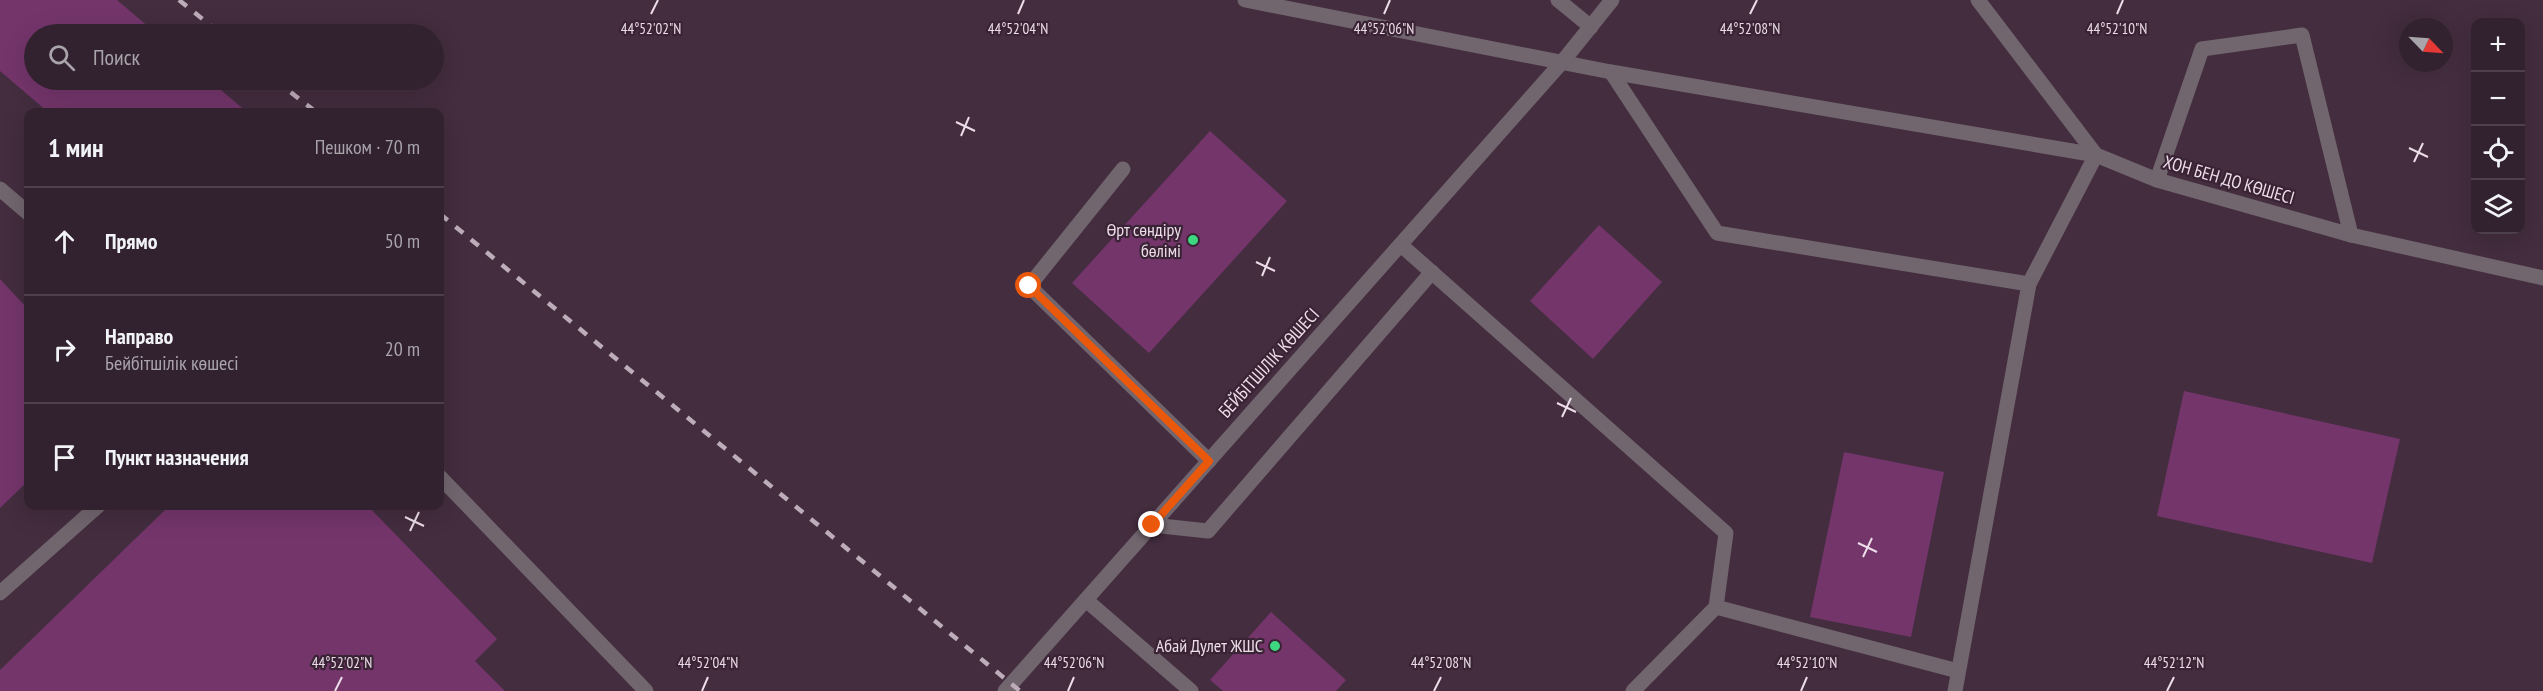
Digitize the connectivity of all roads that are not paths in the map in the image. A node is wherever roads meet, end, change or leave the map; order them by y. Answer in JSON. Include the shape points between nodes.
{"nodes":[{"id":1,"x":1245,"y":0,"type":"edge"},
{"id":2,"x":1558,"y":0,"type":"edge"},
{"id":3,"x":1612,"y":0,"type":"edge"},
{"id":4,"x":1978,"y":0,"type":"edge"},
{"id":5,"x":1591,"y":27,"type":"junction"},
{"id":6,"x":1563,"y":62,"type":"junction"},
{"id":7,"x":1611,"y":72,"type":"junction"},
{"id":8,"x":2097,"y":155,"type":"junction"},
{"id":9,"x":1123,"y":170,"type":"dead end"},
{"id":10,"x":2157,"y":180,"type":"junction"},
{"id":11,"x":0,"y":189,"type":"edge"},
{"id":12,"x":24,"y":210,"type":"edge"},
{"id":13,"x":2351,"y":235,"type":"junction"},
{"id":14,"x":1401,"y":244,"type":"junction"},
{"id":15,"x":1432,"y":272,"type":"junction"},
{"id":16,"x":2543,"y":278,"type":"edge"},
{"id":17,"x":2029,"y":284,"type":"junction"},
{"id":18,"x":1209,"y":461,"type":"junction"},
{"id":19,"x":444,"y":481,"type":"edge"},
{"id":20,"x":93,"y":510,"type":"edge"},
{"id":21,"x":1152,"y":525,"type":"junction"},
{"id":22,"x":0,"y":593,"type":"edge"},
{"id":23,"x":1086,"y":600,"type":"junction"},
{"id":24,"x":1716,"y":607,"type":"junction"},
{"id":25,"x":1958,"y":671,"type":"junction"},
{"id":26,"x":646,"y":691,"type":"edge"},
{"id":27,"x":1005,"y":691,"type":"edge"},
{"id":28,"x":1191,"y":691,"type":"edge"},
{"id":29,"x":1633,"y":691,"type":"edge"},
{"id":30,"x":1955,"y":691,"type":"edge"}],
"edges":[{"from":1,"to":6,"type":"street"},
{"from":2,"to":5,"type":"street"},
{"from":3,"to":5,"type":"street","name":"БЕЙБІТШІЛІК КӨШЕСІ"},
{"from":4,"to":8,"type":"street","name":"ХОН БЕН ДО КӨШЕСІ"},
{"from":5,"to":6,"type":"street","name":"БЕЙБІТШІЛІК КӨШЕСІ"},
{"from":6,"to":7,"type":"street"},
{"from":6,"to":14,"type":"street","name":"БЕЙБІТШІЛІК КӨШЕСІ"},
{"from":7,"to":8,"type":"street"},
{"from":7,"to":17,"type":"street","via":[[1718,233]]},
{"from":8,"to":10,"type":"street","name":"ХОН БЕН ДО КӨШЕСІ"},
{"from":8,"to":17,"type":"street"},
{"from":9,"to":18,"type":"street","via":[[1029,286]]},
{"from":10,"to":13,"type":"street","name":"ХОН БЕН ДО КӨШЕСІ"},
{"from":10,"to":13,"type":"street","via":[[2202,49],[2302,35]]},
{"from":11,"to":12,"type":"street"},
{"from":13,"to":16,"type":"street","name":"ХОН БЕН ДО КӨШЕСІ"},
{"from":14,"to":15,"type":"street"},
{"from":14,"to":18,"type":"street","name":"БЕЙБІТШІЛІК КӨШЕСІ"},
{"from":15,"to":21,"type":"street","via":[[1208,531]]},
{"from":15,"to":24,"type":"street","via":[[1726,533]]},
{"from":17,"to":25,"type":"street"},
{"from":18,"to":21,"type":"street","name":"БЕЙБІТШІЛІК КӨШЕСІ"},
{"from":19,"to":26,"type":"street"},
{"from":20,"to":22,"type":"street"},
{"from":21,"to":23,"type":"street","name":"БЕЙБІТШІЛІК КӨШЕСІ"},
{"from":23,"to":27,"type":"street","name":"БЕЙБІТШІЛІК КӨШЕСІ"},
{"from":23,"to":28,"type":"street"},
{"from":24,"to":25,"type":"street"},
{"from":24,"to":29,"type":"street"},
{"from":25,"to":30,"type":"street"}]}
